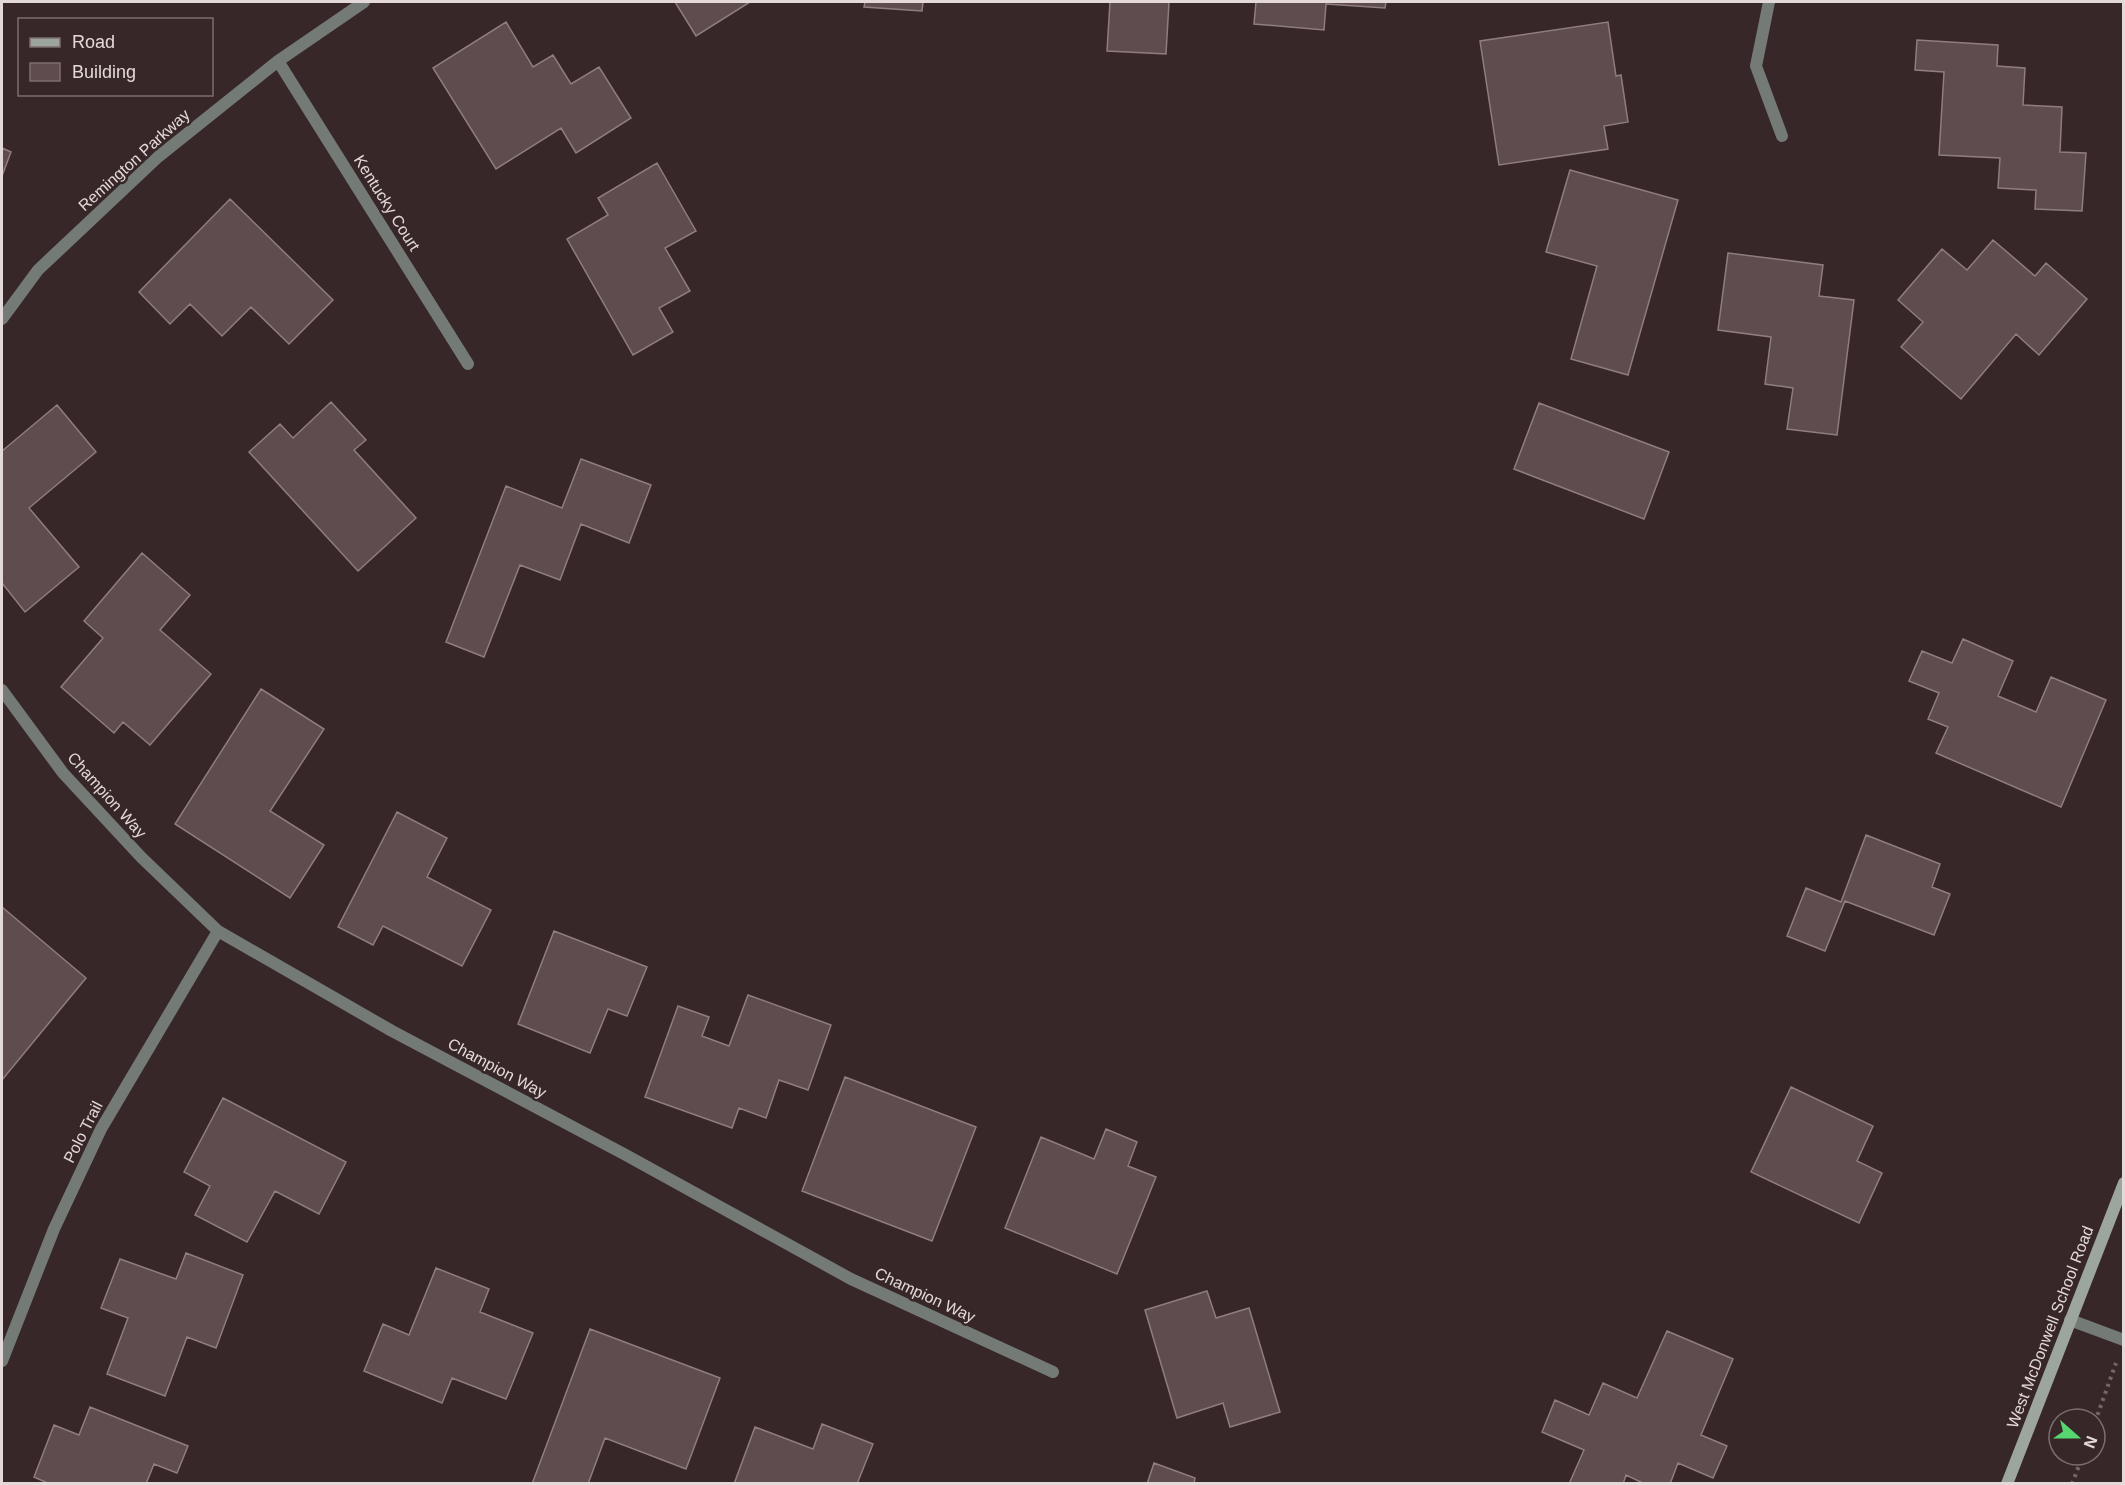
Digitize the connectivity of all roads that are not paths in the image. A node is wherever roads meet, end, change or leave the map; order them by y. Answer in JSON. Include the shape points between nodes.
{"nodes":[{"id":1,"x":364,"y":2,"type":"edge"},
{"id":2,"x":1769,"y":2,"type":"edge"},
{"id":3,"x":278,"y":61,"type":"junction"},
{"id":4,"x":1782,"y":136,"type":"dead end"},
{"id":5,"x":2,"y":319,"type":"edge"},
{"id":6,"x":468,"y":364,"type":"dead end"},
{"id":7,"x":2,"y":690,"type":"edge"},
{"id":8,"x":218,"y":931,"type":"junction"},
{"id":9,"x":2124,"y":1183,"type":"edge"},
{"id":10,"x":2070,"y":1320,"type":"junction"},
{"id":11,"x":2122,"y":1340,"type":"edge"},
{"id":12,"x":2,"y":1361,"type":"edge"},
{"id":13,"x":1053,"y":1372,"type":"dead end"},
{"id":14,"x":2007,"y":1484,"type":"edge"}],
"edges":[{"from":1,"to":3,"type":"street","name":"Remington Parkway"},
{"from":2,"to":4,"type":"street","via":[[1756,66]]},
{"from":3,"to":5,"type":"street","name":"Remington Parkway","via":[[158,157],[38,270]]},
{"from":3,"to":6,"type":"street","name":"Kentucky Court"},
{"from":7,"to":8,"type":"street","name":"Champion Way","via":[[63,773],[141,857]]},
{"from":8,"to":12,"type":"street","name":"Polo Trail","via":[[101,1129],[54,1229]]},
{"from":8,"to":13,"type":"street","name":"Champion Way","via":[[392,1031],[851,1279]]},
{"from":9,"to":10,"type":"main road","name":"West McDonwell School Road"},
{"from":10,"to":11,"type":"street"},
{"from":10,"to":14,"type":"main road","name":"West McDonwell School Road"}]}
